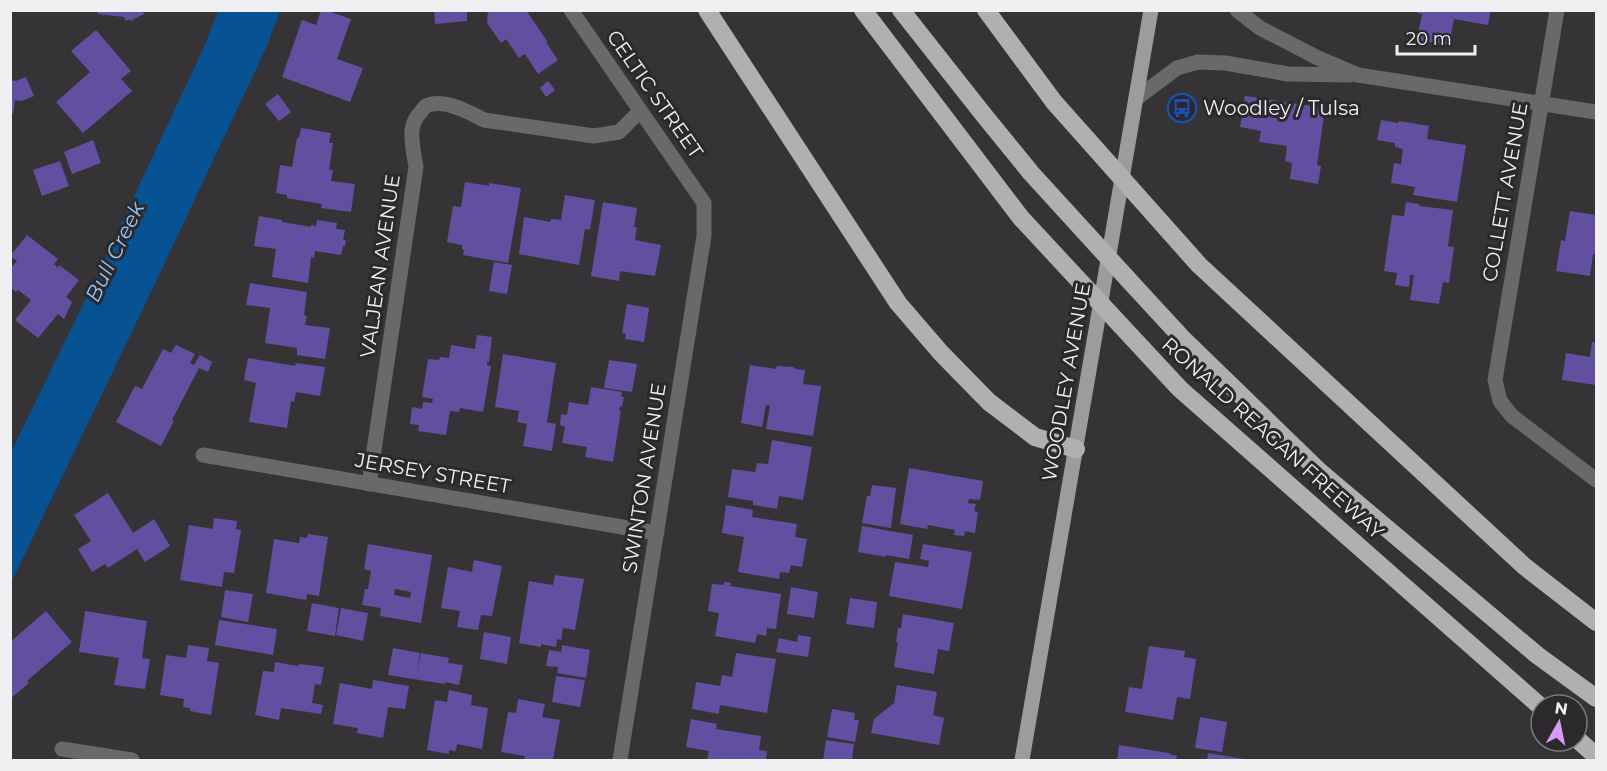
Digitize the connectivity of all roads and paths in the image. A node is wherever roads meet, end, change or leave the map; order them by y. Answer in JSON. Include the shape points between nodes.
{"nodes":[{"id":1,"x":571,"y":10,"type":"edge"},
{"id":2,"x":707,"y":10,"type":"edge"},
{"id":3,"x":862,"y":10,"type":"edge"},
{"id":4,"x":901,"y":10,"type":"edge"},
{"id":5,"x":986,"y":10,"type":"edge"},
{"id":6,"x":1151,"y":10,"type":"edge"},
{"id":7,"x":1237,"y":10,"type":"edge"},
{"id":8,"x":1557,"y":10,"type":"edge"},
{"id":9,"x":1358,"y":75,"type":"junction"},
{"id":10,"x":1137,"y":98,"type":"junction"},
{"id":11,"x":1541,"y":103,"type":"junction"},
{"id":12,"x":640,"y":111,"type":"junction"},
{"id":13,"x":1596,"y":112,"type":"edge"},
{"id":14,"x":704,"y":202,"type":"joint"},
{"id":15,"x":1076,"y":449,"type":"junction"},
{"id":16,"x":203,"y":455,"type":"dead end"},
{"id":17,"x":1596,"y":480,"type":"edge"},
{"id":18,"x":369,"y":484,"type":"junction"},
{"id":19,"x":657,"y":533,"type":"junction"},
{"id":20,"x":1596,"y":622,"type":"edge"},
{"id":21,"x":1529,"y":696,"type":"edge"},
{"id":22,"x":1596,"y":698,"type":"edge"},
{"id":23,"x":62,"y":749,"type":"dead end"},
{"id":24,"x":132,"y":760,"type":"edge"},
{"id":25,"x":620,"y":760,"type":"edge"},
{"id":26,"x":1022,"y":760,"type":"edge"}],
"edges":[{"from":1,"to":12,"type":"street","name":"CELTIC STREET"},
{"from":2,"to":15,"type":"highway","via":[[892,293],[941,353],[989,402],[1035,437]]},
{"from":3,"to":21,"type":"highway","name":"RONALD REAGAN FREEWAY","via":[[1021,218],[1180,389]]},
{"from":4,"to":22,"type":"highway","via":[[1031,173],[1184,340],[1320,472],[1537,656]]},
{"from":5,"to":20,"type":"highway","via":[[1054,102],[1199,265],[1524,566]]},
{"from":6,"to":10,"type":"main road","name":"WOODLEY AVENUE"},
{"from":7,"to":9,"type":"street","via":[[1260,28]]},
{"from":8,"to":11,"type":"street","name":"COLLETT AVENUE"},
{"from":9,"to":10,"type":"street","via":[[1288,74],[1198,62],[1177,68]]},
{"from":9,"to":11,"type":"street"},
{"from":10,"to":15,"type":"main road","name":"WOODLEY AVENUE"},
{"from":11,"to":13,"type":"street"},
{"from":11,"to":17,"type":"street","name":"COLLETT AVENUE","via":[[1495,380],[1500,401],[1512,416]]},
{"from":12,"to":14,"type":"street","name":"CELTIC STREET"},
{"from":12,"to":18,"type":"street","name":"VALJEAN AVENUE","via":[[619,132],[594,136],[484,120],[441,104],[426,106],[417,116],[412,128],[416,167]]},
{"from":14,"to":19,"type":"street","name":"SWINTON AVENUE","via":[[704,236]]},
{"from":15,"to":26,"type":"main road","name":"WOODLEY AVENUE"},
{"from":16,"to":18,"type":"street","name":"JERSEY STREET"},
{"from":18,"to":19,"type":"street","name":"JERSEY STREET"},
{"from":19,"to":25,"type":"street","name":"SWINTON AVENUE"},
{"from":23,"to":24,"type":"street"}]}
